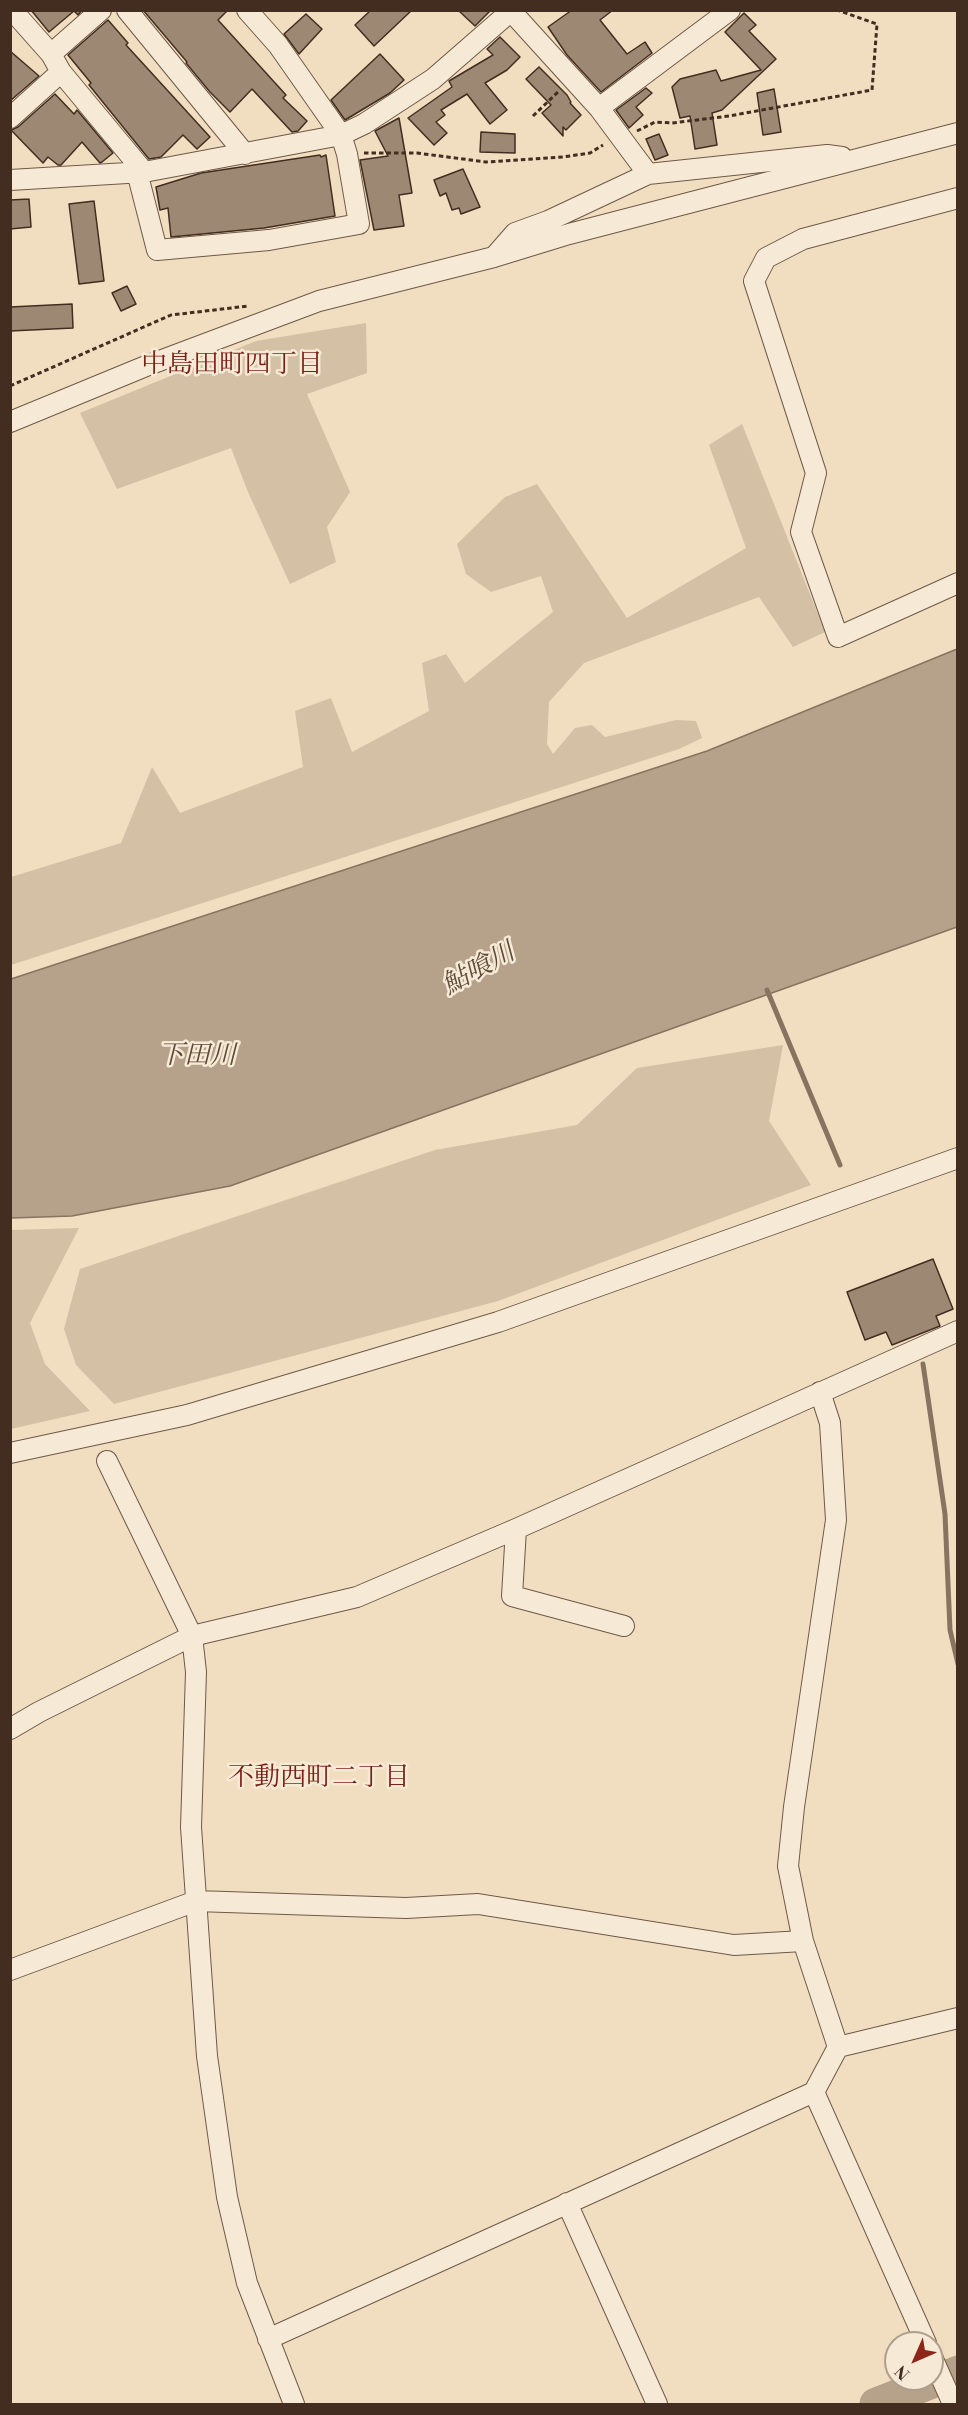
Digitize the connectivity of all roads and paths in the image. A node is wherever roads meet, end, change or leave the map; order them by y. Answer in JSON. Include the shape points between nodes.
{"nodes":[{"id":1,"x":12,"y":10,"type":"edge"},
{"id":2,"x":101,"y":10,"type":"edge"},
{"id":3,"x":127,"y":10,"type":"edge"},
{"id":4,"x":247,"y":10,"type":"edge"},
{"id":5,"x":730,"y":10,"type":"edge"},
{"id":6,"x":837,"y":10,"type":"edge"},
{"id":7,"x":510,"y":11,"type":"edge"},
{"id":8,"x":51,"y":54,"type":"junction"},
{"id":9,"x":61,"y":72,"type":"junction"},
{"id":10,"x":572,"y":78,"type":"junction"},
{"id":11,"x":598,"y":108,"type":"junction"},
{"id":12,"x":533,"y":116,"type":"dead end"},
{"id":13,"x":10,"y":118,"type":"edge"},
{"id":14,"x":957,"y":133,"type":"edge"},
{"id":15,"x":620,"y":137,"type":"junction"},
{"id":16,"x":344,"y":145,"type":"junction"},
{"id":17,"x":245,"y":154,"type":"junction"},
{"id":18,"x":858,"y":160,"type":"junction"},
{"id":19,"x":141,"y":172,"type":"junction"},
{"id":20,"x":648,"y":174,"type":"junction"},
{"id":21,"x":10,"y":180,"type":"edge"},
{"id":22,"x":957,"y":198,"type":"edge"},
{"id":23,"x":494,"y":257,"type":"junction"},
{"id":24,"x":260,"y":306,"type":"dead end"},
{"id":25,"x":10,"y":386,"type":"edge"},
{"id":26,"x":10,"y":422,"type":"edge"},
{"id":27,"x":957,"y":583,"type":"edge"},
{"id":28,"x":953,"y":1161,"type":"edge"},
{"id":29,"x":957,"y":1331,"type":"edge"},
{"id":30,"x":820,"y":1392,"type":"junction"},
{"id":31,"x":10,"y":1453,"type":"edge"},
{"id":32,"x":107,"y":1461,"type":"dead end"},
{"id":33,"x":516,"y":1528,"type":"junction"},
{"id":34,"x":624,"y":1626,"type":"dead end"},
{"id":35,"x":192,"y":1636,"type":"junction"},
{"id":36,"x":10,"y":1729,"type":"edge"},
{"id":37,"x":196,"y":1901,"type":"junction"},
{"id":38,"x":803,"y":1941,"type":"junction"},
{"id":39,"x":10,"y":1970,"type":"edge"},
{"id":40,"x":957,"y":2018,"type":"edge"},
{"id":41,"x":838,"y":2047,"type":"junction"},
{"id":42,"x":814,"y":2092,"type":"junction"},
{"id":43,"x":567,"y":2204,"type":"junction"},
{"id":44,"x":921,"y":2331,"type":"edge"},
{"id":45,"x":268,"y":2338,"type":"junction"},
{"id":46,"x":944,"y":2383,"type":"edge"},
{"id":47,"x":294,"y":2404,"type":"edge"},
{"id":48,"x":657,"y":2404,"type":"edge"},
{"id":49,"x":953,"y":2404,"type":"edge"}],
"edges":[{"from":1,"to":8,"type":"street"},
{"from":2,"to":8,"type":"street"},
{"from":3,"to":17,"type":"street"},
{"from":4,"to":16,"type":"street","via":[[278,45]]},
{"from":5,"to":11,"type":"street"},
{"from":6,"to":15,"type":"path","via":[[878,24],[872,90],[717,117],[655,122]]},
{"from":7,"to":10,"type":"street"},
{"from":7,"to":16,"type":"street","via":[[433,79],[364,124]]},
{"from":8,"to":9,"type":"street"},
{"from":9,"to":13,"type":"street"},
{"from":9,"to":19,"type":"street"},
{"from":10,"to":11,"type":"street"},
{"from":10,"to":12,"type":"path"},
{"from":11,"to":15,"type":"street"},
{"from":14,"to":18,"type":"street"},
{"from":15,"to":16,"type":"path","via":[[590,153],[486,162]]},
{"from":15,"to":20,"type":"street"},
{"from":16,"to":17,"type":"street"},
{"from":16,"to":19,"type":"street","via":[[359,224],[269,240],[157,250]]},
{"from":17,"to":19,"type":"street"},
{"from":18,"to":20,"type":"street","via":[[827,155]]},
{"from":18,"to":23,"type":"street"},
{"from":19,"to":21,"type":"street"},
{"from":20,"to":23,"type":"street","via":[[515,233]]},
{"from":22,"to":27,"type":"street","via":[[803,239],[766,258],[754,281],[816,473],[801,532],[838,637]]},
{"from":23,"to":26,"type":"street","via":[[319,301]]},
{"from":24,"to":25,"type":"path","via":[[171,315]]},
{"from":28,"to":31,"type":"street","via":[[498,1322],[187,1415]]},
{"from":29,"to":30,"type":"street"},
{"from":30,"to":33,"type":"street"},
{"from":30,"to":38,"type":"street","via":[[830,1423],[836,1520],[788,1866]]},
{"from":32,"to":35,"type":"street"},
{"from":33,"to":34,"type":"street","via":[[512,1596]]},
{"from":33,"to":35,"type":"street","via":[[357,1597]]},
{"from":35,"to":36,"type":"street"},
{"from":35,"to":37,"type":"street","via":[[196,1672],[192,1827]]},
{"from":37,"to":38,"type":"street","via":[[406,1908],[478,1905],[734,1945]]},
{"from":37,"to":39,"type":"street"},
{"from":37,"to":45,"type":"street","via":[[207,2056],[227,2197],[247,2283]]},
{"from":38,"to":41,"type":"street"},
{"from":40,"to":41,"type":"street"},
{"from":41,"to":42,"type":"street"},
{"from":42,"to":43,"type":"street"},
{"from":42,"to":44,"type":"street"},
{"from":43,"to":45,"type":"street"},
{"from":43,"to":48,"type":"street"},
{"from":45,"to":47,"type":"street"},
{"from":46,"to":49,"type":"street"}]}
